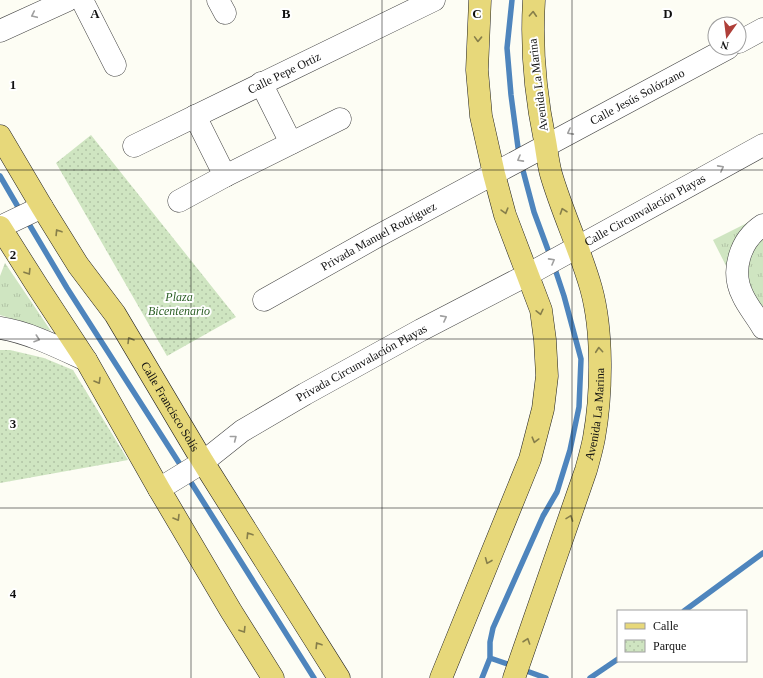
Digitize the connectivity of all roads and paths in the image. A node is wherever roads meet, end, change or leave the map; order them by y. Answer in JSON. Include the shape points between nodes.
{"nodes":[{"id":1,"x":68,"y":0,"type":"edge"},
{"id":2,"x":82,"y":0,"type":"edge"},
{"id":3,"x":434,"y":0,"type":"edge"},
{"id":4,"x":480,"y":0,"type":"edge"},
{"id":5,"x":534,"y":0,"type":"edge"},
{"id":6,"x":763,"y":29,"type":"edge"},
{"id":7,"x":0,"y":31,"type":"edge"},
{"id":8,"x":747,"y":38,"type":"edge"},
{"id":9,"x":713,"y":56,"type":"edge"},
{"id":10,"x":115,"y":65,"type":"dead end"},
{"id":11,"x":262,"y":83,"type":"junction"},
{"id":12,"x":194,"y":116,"type":"junction"},
{"id":13,"x":340,"y":119,"type":"dead end"},
{"id":14,"x":0,"y":136,"type":"edge"},
{"id":15,"x":291,"y":143,"type":"junction"},
{"id":16,"x":546,"y":145,"type":"junction"},
{"id":17,"x":763,"y":145,"type":"edge"},
{"id":18,"x":134,"y":146,"type":"dead end"},
{"id":19,"x":494,"y":174,"type":"junction"},
{"id":20,"x":225,"y":176,"type":"junction"},
{"id":21,"x":179,"y":201,"type":"dead end"},
{"id":22,"x":42,"y":207,"type":"junction"},
{"id":23,"x":763,"y":225,"type":"edge"},
{"id":24,"x":0,"y":227,"type":"edge"},
{"id":25,"x":763,"y":238,"type":"edge"},
{"id":26,"x":576,"y":248,"type":"junction"},
{"id":27,"x":527,"y":275,"type":"junction"},
{"id":28,"x":264,"y":300,"type":"dead end"},
{"id":29,"x":761,"y":323,"type":"edge"},
{"id":30,"x":0,"y":328,"type":"edge"},
{"id":31,"x":86,"y":360,"type":"junction"},
{"id":32,"x":203,"y":462,"type":"junction"},
{"id":33,"x":159,"y":489,"type":"junction"},
{"id":34,"x":273,"y":678,"type":"edge"},
{"id":35,"x":339,"y":678,"type":"edge"},
{"id":36,"x":441,"y":678,"type":"edge"},
{"id":37,"x":514,"y":678,"type":"edge"}],
"edges":[{"from":1,"to":7,"type":"street","one_way":true},
{"from":2,"to":10,"type":"street"},
{"from":3,"to":11,"type":"street","name":"Calle Pepe Ortiz"},
{"from":4,"to":19,"type":"main road","one_way":true,"via":[[477,70],[481,116]]},
{"from":16,"to":5,"type":"main road","name":"Avenida La Marina","one_way":true,"via":[[534,76]]},
{"from":6,"to":8,"type":"street"},
{"from":9,"to":16,"type":"street","name":"Calle Jesús Solórzano","one_way":true},
{"from":11,"to":12,"type":"street","name":"Calle Pepe Ortiz"},
{"from":11,"to":15,"type":"street"},
{"from":12,"to":18,"type":"street","name":"Calle Pepe Ortiz"},
{"from":12,"to":20,"type":"street"},
{"from":13,"to":15,"type":"street"},
{"from":14,"to":22,"type":"main road","name":"Calle Francisco Solís"},
{"from":15,"to":20,"type":"street"},
{"from":16,"to":19,"type":"street","name":"Avenida La Marina","one_way":true},
{"from":26,"to":16,"type":"main road","name":"Avenida La Marina","one_way":true,"via":[[551,172]]},
{"from":26,"to":17,"type":"street","name":"Calle Circunvalación Playas","one_way":true},
{"from":19,"to":27,"type":"main road","one_way":true,"via":[[505,215]]},
{"from":19,"to":28,"type":"street","name":"Privada Manuel Rodríguez"},
{"from":20,"to":21,"type":"street"},
{"from":22,"to":24,"type":"street"},
{"from":32,"to":22,"type":"main road","name":"Calle Francisco Solís","one_way":true,"via":[[115,314],[78,265]]},
{"from":23,"to":29,"type":"street","via":[[748,238],[740,252],[737,267],[742,296]]},
{"from":24,"to":31,"type":"main road","one_way":true},
{"from":25,"to":29,"type":"street","via":[[753,254],[749,267],[751,291]]},
{"from":27,"to":26,"type":"street","name":"Calle Circunvalación Playas","one_way":true},
{"from":37,"to":26,"type":"main road","name":"Avenida La Marina","one_way":true,"via":[[577,498],[594,438],[600,369],[596,319],[591,288]]},
{"from":32,"to":27,"type":"street","name":"Privada Circunvalación Playas","one_way":true,"via":[[242,432],[305,394]]},
{"from":27,"to":36,"type":"main road","one_way":true,"via":[[540,310],[545,340],[547,376],[543,410],[530,459]]},
{"from":30,"to":31,"type":"street","one_way":true,"via":[[52,344]]},
{"from":31,"to":33,"type":"main road","one_way":true},
{"from":32,"to":33,"type":"street","name":"Privada Circunvalación Playas"},
{"from":35,"to":32,"type":"main road","name":"Calle Francisco Solís","one_way":true},
{"from":33,"to":34,"type":"main road","one_way":true}]}
